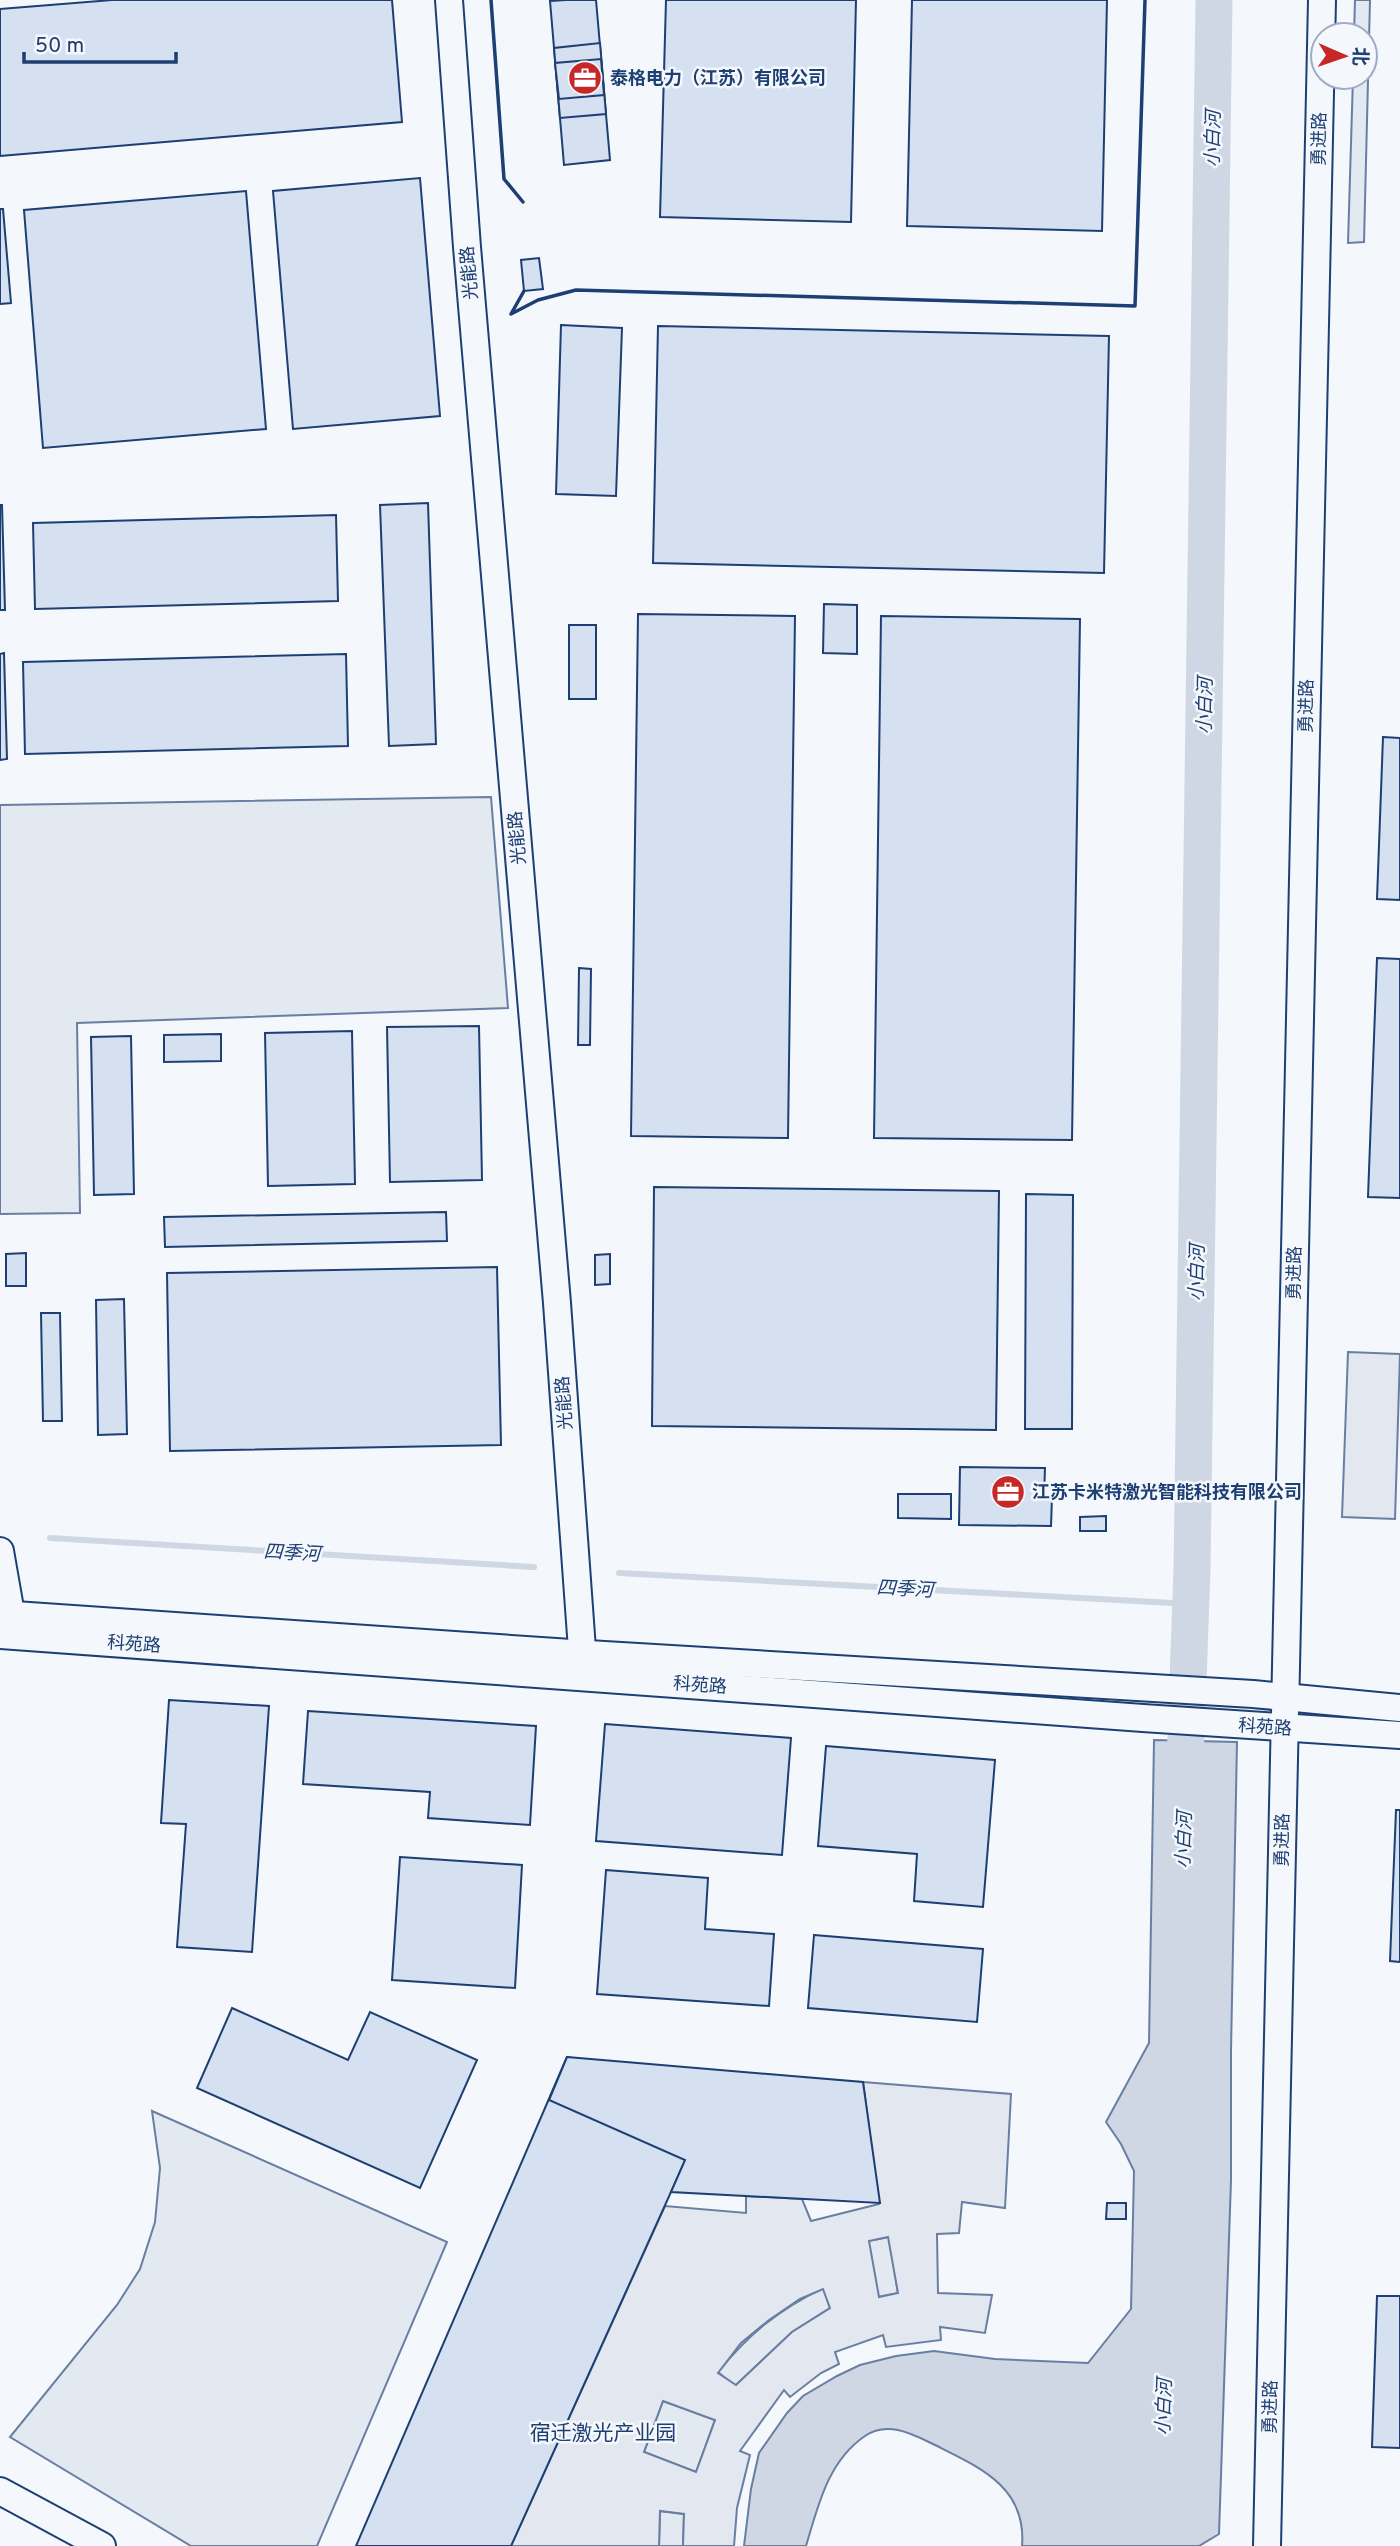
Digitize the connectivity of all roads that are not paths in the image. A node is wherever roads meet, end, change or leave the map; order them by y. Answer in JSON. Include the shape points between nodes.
{"nodes":[{"id":1,"x":449,"y":0,"type":"edge"},
{"id":2,"x":1322,"y":0,"type":"edge"},
{"id":3,"x":0,"y":1551,"type":"edge"},
{"id":4,"x":4,"y":1621,"type":"edge"},
{"id":5,"x":584,"y":1665,"type":"junction"},
{"id":6,"x":1285,"y":1696,"type":"junction"},
{"id":7,"x":1400,"y":1708,"type":"edge"},
{"id":8,"x":1285,"y":1728,"type":"junction"},
{"id":9,"x":1400,"y":1735,"type":"edge"},
{"id":10,"x":0,"y":2491,"type":"edge"},
{"id":11,"x":102,"y":2546,"type":"edge"},
{"id":12,"x":1267,"y":2546,"type":"edge"}],
"edges":[{"from":1,"to":5,"type":"street","name":"光能路"},
{"from":2,"to":6,"type":"street","name":"勇进路"},
{"from":3,"to":4,"type":"street"},
{"from":4,"to":5,"type":"street","name":"科苑路"},
{"from":5,"to":6,"type":"street","name":"科苑路"},
{"from":5,"to":8,"type":"street","name":"科苑路"},
{"from":6,"to":7,"type":"street","name":"科苑路"},
{"from":6,"to":8,"type":"street","name":"勇进路"},
{"from":8,"to":9,"type":"street","name":"科苑路"},
{"from":8,"to":12,"type":"street","name":"勇进路"},
{"from":10,"to":11,"type":"street"}]}
